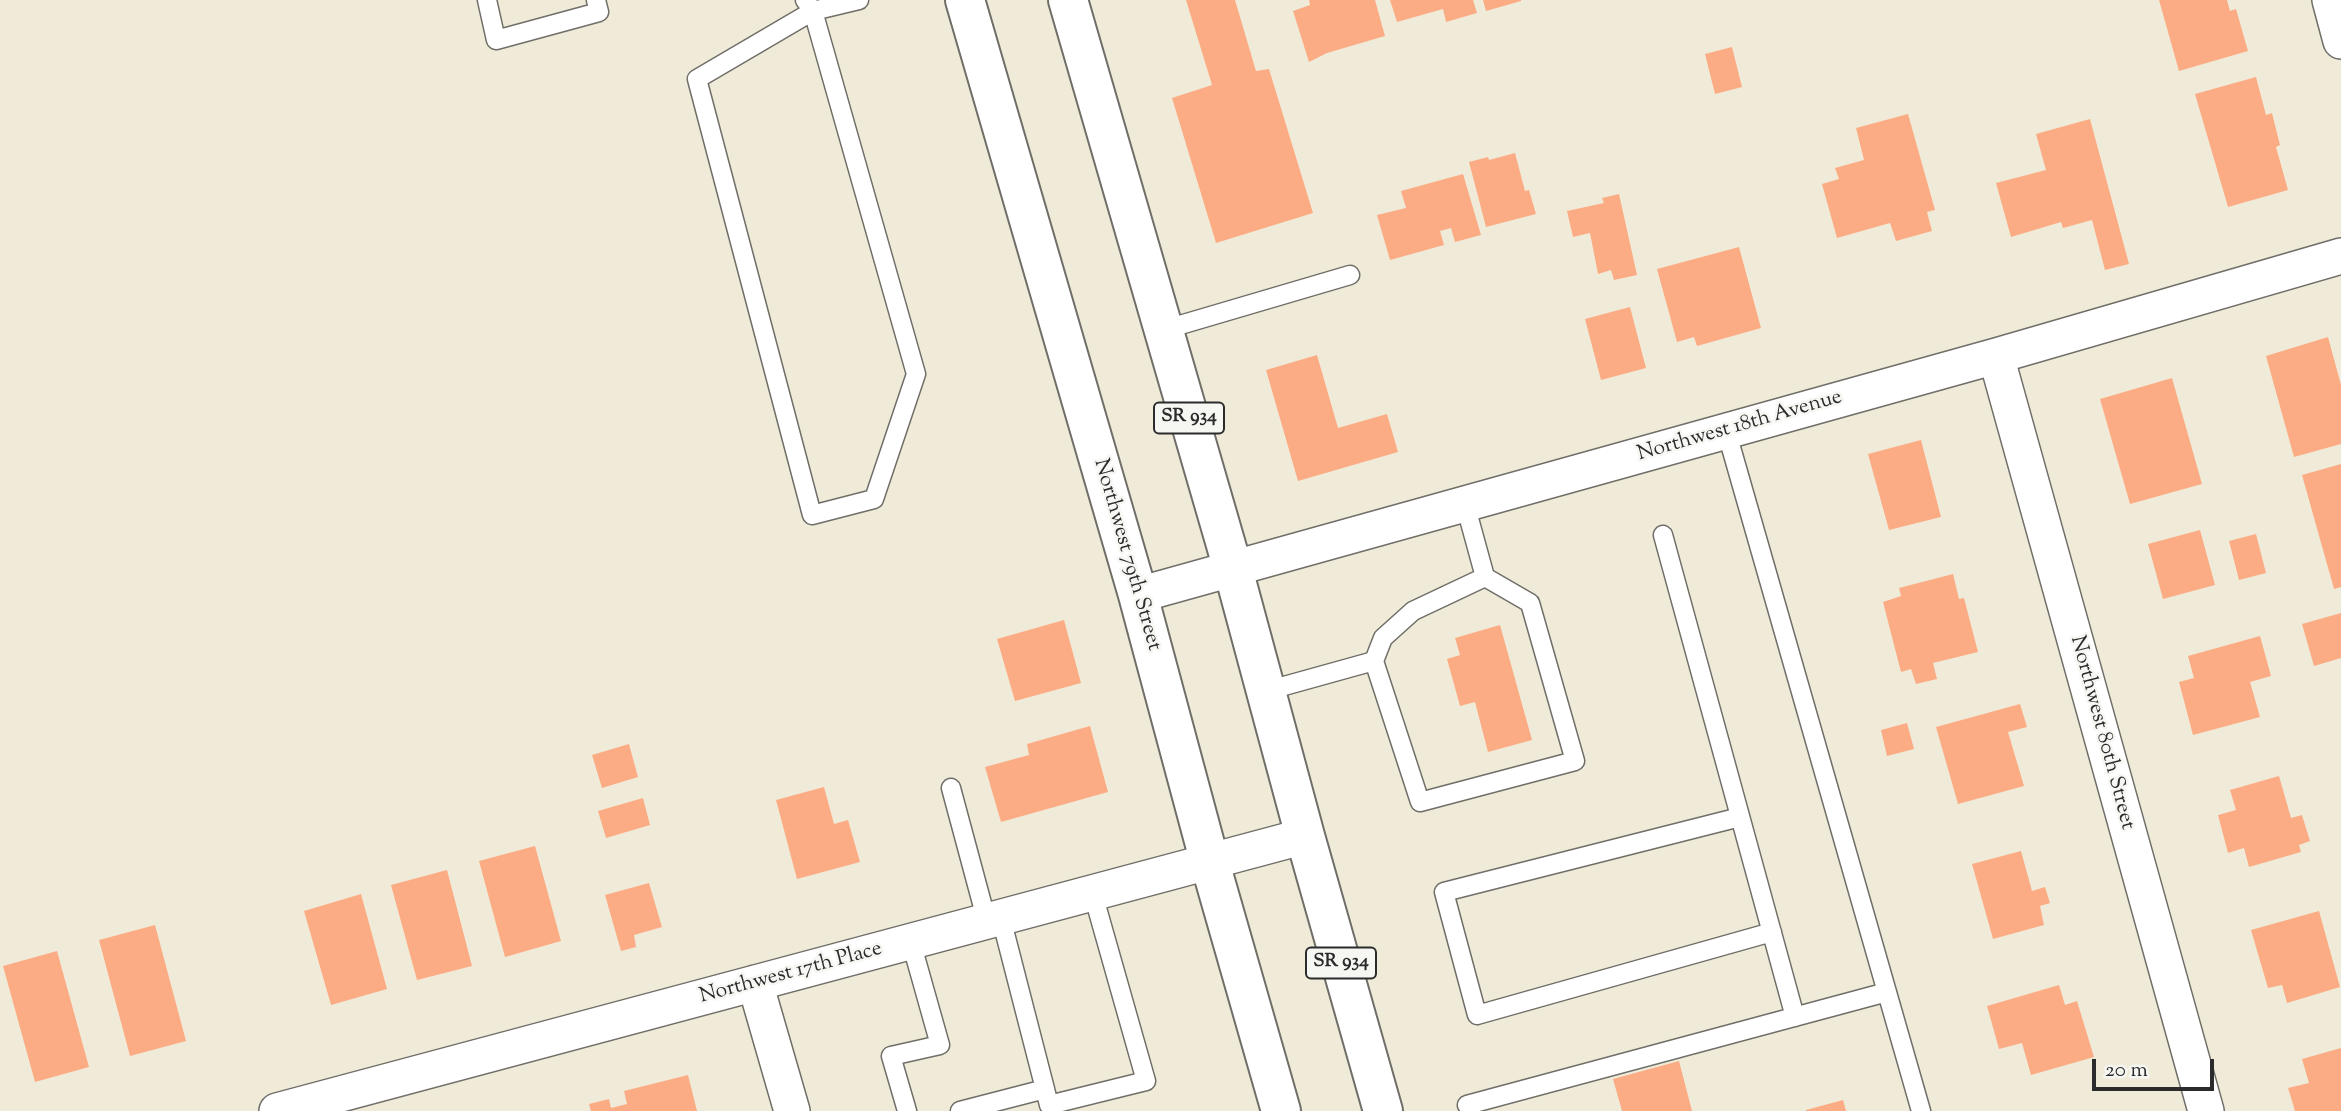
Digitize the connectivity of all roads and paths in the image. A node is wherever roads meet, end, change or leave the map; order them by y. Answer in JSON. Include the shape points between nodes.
{"nodes":[{"id":1,"x":486,"y":0,"type":"edge"},
{"id":2,"x":596,"y":0,"type":"edge"},
{"id":3,"x":859,"y":0,"type":"edge"},
{"id":4,"x":965,"y":0,"type":"edge"},
{"id":5,"x":1068,"y":0,"type":"edge"},
{"id":6,"x":2330,"y":0,"type":"edge"},
{"id":7,"x":809,"y":6,"type":"edge"},
{"id":8,"x":2341,"y":41,"type":"edge"},
{"id":9,"x":2341,"y":256,"type":"edge"},
{"id":10,"x":1350,"y":275,"type":"dead end"},
{"id":11,"x":1163,"y":330,"type":"junction"},
{"id":12,"x":1996,"y":356,"type":"junction"},
{"id":13,"x":1726,"y":430,"type":"junction"},
{"id":14,"x":1465,"y":503,"type":"junction"},
{"id":15,"x":1663,"y":535,"type":"dead end"},
{"id":16,"x":1233,"y":569,"type":"junction"},
{"id":17,"x":1485,"y":577,"type":"junction"},
{"id":18,"x":1138,"y":595,"type":"junction"},
{"id":19,"x":1374,"y":661,"type":"junction"},
{"id":20,"x":1266,"y":691,"type":"junction"},
{"id":21,"x":951,"y":788,"type":"dead end"},
{"id":22,"x":1740,"y":817,"type":"junction"},
{"id":23,"x":1305,"y":836,"type":"junction"},
{"id":24,"x":1210,"y":863,"type":"junction"},
{"id":25,"x":1093,"y":894,"type":"junction"},
{"id":26,"x":994,"y":920,"type":"junction"},
{"id":27,"x":1772,"y":932,"type":"junction"},
{"id":28,"x":911,"y":942,"type":"junction"},
{"id":29,"x":755,"y":983,"type":"junction"},
{"id":30,"x":1887,"y":992,"type":"junction"},
{"id":31,"x":1795,"y":1017,"type":"junction"},
{"id":32,"x":1045,"y":1089,"type":"junction"},
{"id":33,"x":1467,"y":1105,"type":"dead end"},
{"id":34,"x":281,"y":1111,"type":"edge"},
{"id":35,"x":792,"y":1111,"type":"edge"},
{"id":36,"x":907,"y":1111,"type":"edge"},
{"id":37,"x":960,"y":1111,"type":"edge"},
{"id":38,"x":1281,"y":1111,"type":"edge"},
{"id":39,"x":1383,"y":1111,"type":"edge"},
{"id":40,"x":1922,"y":1111,"type":"edge"},
{"id":41,"x":2206,"y":1111,"type":"edge"}],
"edges":[{"from":1,"to":2,"type":"lane","via":[[496,40],[599,12]]},
{"from":3,"to":7,"type":"lane"},
{"from":4,"to":18,"type":"main road","name":"Northwest 79th Street"},
{"from":5,"to":11,"type":"main road","number":"SR 934"},
{"from":6,"to":8,"type":"street"},
{"from":7,"to":7,"type":"lane","via":[[915,374],[874,499],[812,515],[697,79]]},
{"from":9,"to":12,"type":"street","name":"Northwest 18th Avenue"},
{"from":10,"to":11,"type":"lane"},
{"from":11,"to":16,"type":"main road","number":"SR 934"},
{"from":12,"to":13,"type":"street","name":"Northwest 18th Avenue"},
{"from":12,"to":41,"type":"street","name":"Northwest 80th Street"},
{"from":13,"to":14,"type":"street","name":"Northwest 18th Avenue"},
{"from":13,"to":30,"type":"lane"},
{"from":14,"to":16,"type":"street","name":"Northwest 18th Avenue"},
{"from":14,"to":17,"type":"lane"},
{"from":15,"to":22,"type":"lane"},
{"from":16,"to":18,"type":"street","name":"Northwest 18th Avenue"},
{"from":16,"to":20,"type":"main road","number":"SR 934"},
{"from":17,"to":19,"type":"lane","via":[[1413,611],[1383,638]]},
{"from":17,"to":19,"type":"lane","via":[[1530,603],[1575,761],[1420,802]]},
{"from":18,"to":24,"type":"main road","name":"Northwest 79th Street"},
{"from":19,"to":20,"type":"lane"},
{"from":20,"to":23,"type":"main road","number":"SR 934"},
{"from":21,"to":26,"type":"lane"},
{"from":22,"to":27,"type":"lane"},
{"from":22,"to":27,"type":"lane","via":[[1444,892],[1478,1015]]},
{"from":23,"to":24,"type":"street","name":"Northwest 17th Place"},
{"from":23,"to":39,"type":"main road","number":"SR 934"},
{"from":24,"to":25,"type":"street","name":"Northwest 17th Place"},
{"from":24,"to":38,"type":"main road","name":"Northwest 79th Street"},
{"from":25,"to":26,"type":"street","name":"Northwest 17th Place"},
{"from":25,"to":32,"type":"lane","via":[[1146,1081],[1049,1105]]},
{"from":26,"to":28,"type":"street","name":"Northwest 17th Place"},
{"from":26,"to":32,"type":"lane"},
{"from":27,"to":31,"type":"lane"},
{"from":28,"to":29,"type":"street","name":"Northwest 17th Place"},
{"from":28,"to":36,"type":"lane","via":[[940,1045],[891,1056]]},
{"from":29,"to":34,"type":"street","name":"Northwest 17th Place"},
{"from":29,"to":35,"type":"street"},
{"from":30,"to":31,"type":"lane"},
{"from":30,"to":40,"type":"lane"},
{"from":31,"to":33,"type":"lane"},
{"from":32,"to":37,"type":"lane"}]}
